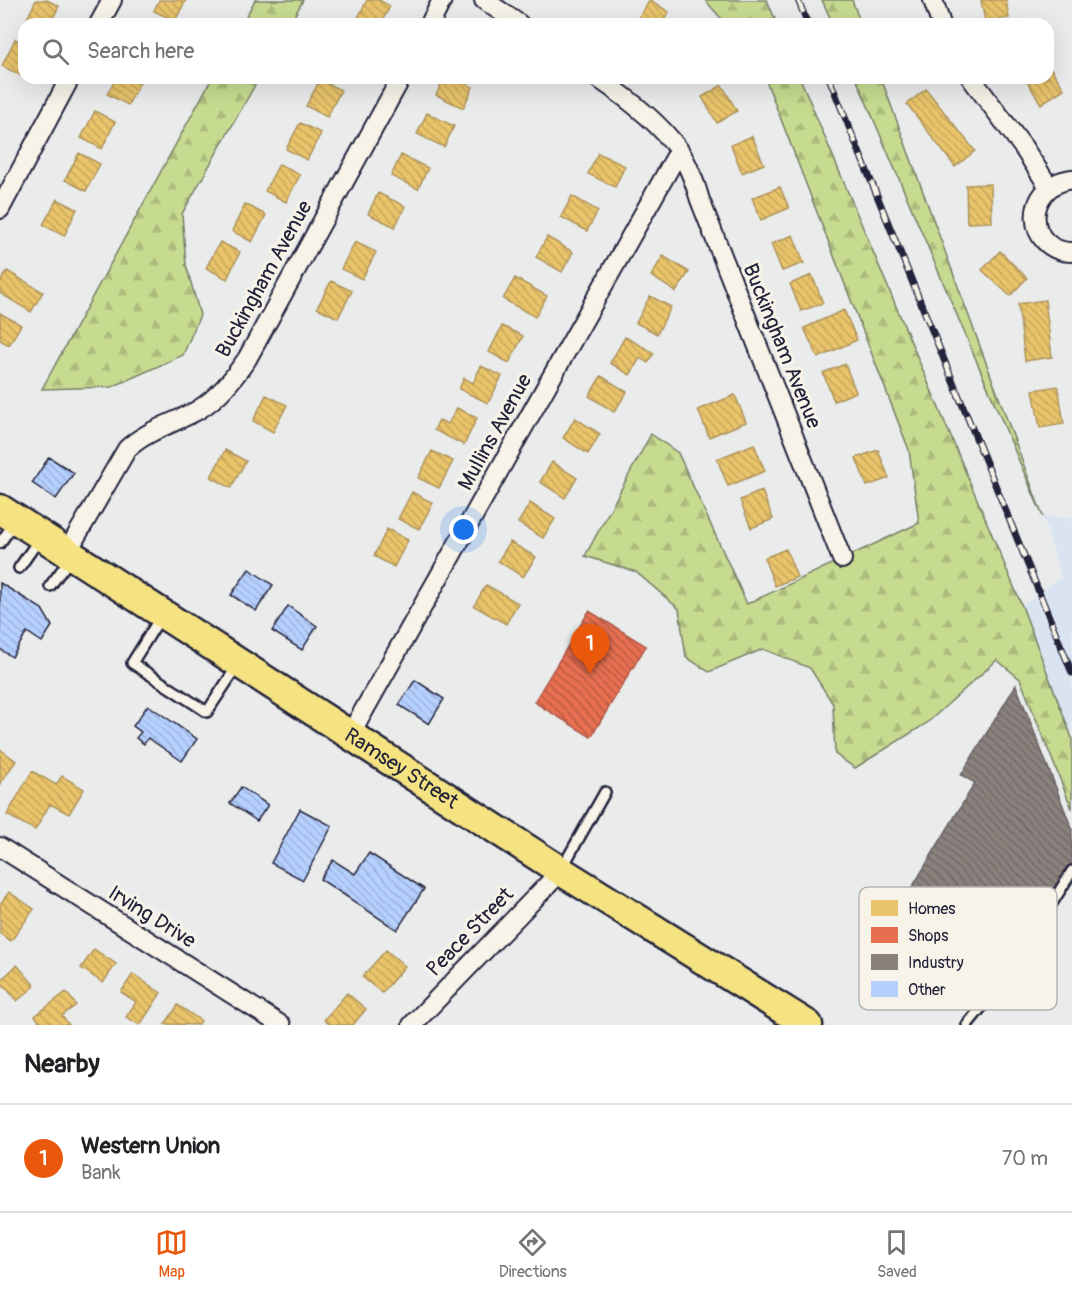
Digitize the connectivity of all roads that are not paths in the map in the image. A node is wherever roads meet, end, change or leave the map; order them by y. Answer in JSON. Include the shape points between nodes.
{"nodes":[{"id":1,"x":112,"y":0,"type":"edge"},
{"id":2,"x":442,"y":0,"type":"edge"},
{"id":3,"x":484,"y":0,"type":"edge"},
{"id":4,"x":933,"y":0,"type":"edge"},
{"id":5,"x":102,"y":18,"type":"edge"},
{"id":6,"x":433,"y":18,"type":"edge"},
{"id":7,"x":510,"y":18,"type":"edge"},
{"id":8,"x":939,"y":18,"type":"edge"},
{"id":9,"x":67,"y":84,"type":"edge"},
{"id":10,"x":398,"y":84,"type":"edge"},
{"id":11,"x":605,"y":84,"type":"edge"},
{"id":12,"x":976,"y":84,"type":"edge"},
{"id":13,"x":679,"y":151,"type":"junction"},
{"id":14,"x":1072,"y":179,"type":"edge"},
{"id":15,"x":1049,"y":187,"type":"junction"},
{"id":16,"x":0,"y":209,"type":"edge"},
{"id":17,"x":1072,"y":252,"type":"edge"},
{"id":18,"x":8,"y":514,"type":"edge"},
{"id":19,"x":41,"y":536,"type":"junction"},
{"id":20,"x":0,"y":543,"type":"edge"},
{"id":21,"x":70,"y":554,"type":"junction"},
{"id":22,"x":842,"y":559,"type":"dead end"},
{"id":23,"x":19,"y":568,"type":"dead end"},
{"id":24,"x":50,"y":586,"type":"dead end"},
{"id":25,"x":163,"y":614,"type":"junction"},
{"id":26,"x":240,"y":663,"type":"junction"},
{"id":27,"x":350,"y":735,"type":"junction"},
{"id":28,"x":605,"y":792,"type":"dead end"},
{"id":29,"x":0,"y":847,"type":"edge"},
{"id":30,"x":561,"y":871,"type":"junction"},
{"id":31,"x":1072,"y":871,"type":"edge"},
{"id":32,"x":1057,"y":895,"type":"edge"},
{"id":33,"x":979,"y":1010,"type":"edge"},
{"id":34,"x":281,"y":1025,"type":"edge"},
{"id":35,"x":412,"y":1025,"type":"edge"},
{"id":36,"x":808,"y":1025,"type":"edge"},
{"id":37,"x":967,"y":1025,"type":"edge"}],
"edges":[{"from":1,"to":5,"type":"street"},
{"from":2,"to":6,"type":"street"},
{"from":3,"to":7,"type":"street"},
{"from":4,"to":8,"type":"street"},
{"from":9,"to":16,"type":"street"},
{"from":10,"to":21,"type":"street","name":"Buckingham Avenue","via":[[247,359],[217,396],[136,440],[127,449]]},
{"from":11,"to":13,"type":"street","name":"Buckingham Avenue","via":[[666,134]]},
{"from":12,"to":15,"type":"street"},
{"from":13,"to":22,"type":"street","name":"Buckingham Avenue","via":[[693,177]]},
{"from":13,"to":27,"type":"street","name":"Mullins Avenue"},
{"from":14,"to":15,"type":"street"},
{"from":15,"to":17,"type":"street","via":[[1037,204],[1036,226],[1048,244]]},
{"from":18,"to":19,"type":"main road","name":"Ramsey Street"},
{"from":18,"to":20,"type":"lane"},
{"from":19,"to":21,"type":"main road","name":"Ramsey Street"},
{"from":19,"to":23,"type":"lane"},
{"from":21,"to":24,"type":"lane"},
{"from":21,"to":25,"type":"main road","name":"Ramsey Street"},
{"from":25,"to":26,"type":"main road","name":"Ramsey Street"},
{"from":25,"to":26,"type":"lane","via":[[132,663],[207,712]]},
{"from":26,"to":27,"type":"main road","name":"Ramsey Street"},
{"from":27,"to":30,"type":"main road","name":"Ramsey Street"},
{"from":28,"to":30,"type":"lane"},
{"from":29,"to":34,"type":"street","name":"Irving Drive"},
{"from":30,"to":35,"type":"street","name":"Peace Street"},
{"from":30,"to":36,"type":"main road","name":"Ramsey Street"},
{"from":31,"to":32,"type":"lane"},
{"from":33,"to":37,"type":"lane"}]}
